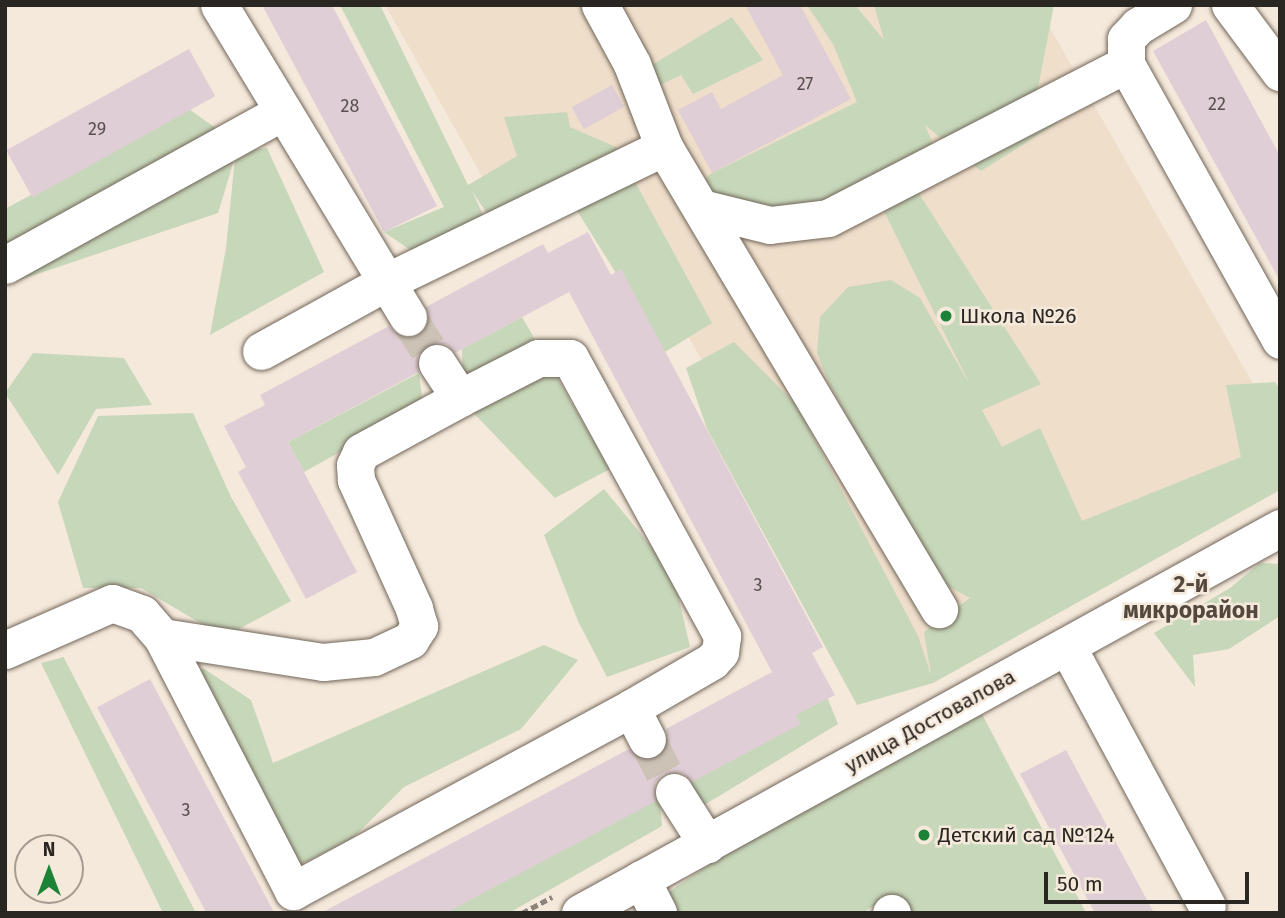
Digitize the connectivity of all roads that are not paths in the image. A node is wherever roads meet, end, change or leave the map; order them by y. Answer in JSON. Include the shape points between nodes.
{"nodes":[{"id":1,"x":219,"y":5,"type":"edge"},
{"id":2,"x":600,"y":5,"type":"edge"},
{"id":3,"x":1174,"y":5,"type":"edge"},
{"id":4,"x":1230,"y":5,"type":"edge"},
{"id":5,"x":1126,"y":64,"type":"junction"},
{"id":6,"x":1278,"y":64,"type":"edge"},
{"id":7,"x":282,"y":112,"type":"junction"},
{"id":8,"x":664,"y":147,"type":"junction"},
{"id":9,"x":701,"y":208,"type":"junction"},
{"id":10,"x":5,"y":265,"type":"edge"},
{"id":11,"x":388,"y":281,"type":"junction"},
{"id":12,"x":408,"y":317,"type":"tunnel mouth"},
{"id":13,"x":1280,"y":340,"type":"edge"},
{"id":14,"x":261,"y":351,"type":"dead end"},
{"id":15,"x":437,"y":363,"type":"tunnel mouth"},
{"id":16,"x":460,"y":398,"type":"junction"},
{"id":17,"x":1280,"y":528,"type":"edge"},
{"id":18,"x":939,"y":609,"type":"dead end"},
{"id":19,"x":162,"y":637,"type":"junction"},
{"id":20,"x":1067,"y":646,"type":"junction"},
{"id":21,"x":5,"y":650,"type":"edge"},
{"id":22,"x":674,"y":792,"type":"tunnel mouth"},
{"id":23,"x":707,"y":844,"type":"junction"},
{"id":24,"x":641,"y":879,"type":"junction"},
{"id":25,"x":1207,"y":906,"type":"dead end"},
{"id":26,"x":580,"y":913,"type":"edge"},
{"id":27,"x":658,"y":913,"type":"edge"}],
"edges":[{"from":1,"to":7,"type":"street"},
{"from":2,"to":8,"type":"street","via":[[632,64]]},
{"from":3,"to":5,"type":"street","via":[[1138,26],[1126,39]]},
{"from":4,"to":6,"type":"street"},
{"from":5,"to":9,"type":"street","via":[[828,218],[770,225]]},
{"from":5,"to":13,"type":"street"},
{"from":7,"to":10,"type":"street"},
{"from":7,"to":11,"type":"street"},
{"from":8,"to":9,"type":"street"},
{"from":8,"to":11,"type":"street"},
{"from":9,"to":18,"type":"street"},
{"from":11,"to":12,"type":"street"},
{"from":11,"to":14,"type":"street"},
{"from":15,"to":16,"type":"street"},
{"from":16,"to":19,"type":"street","via":[[361,452],[355,465],[356,480],[414,608],[418,626],[410,640],[374,657],[323,662]]},
{"from":16,"to":19,"type":"street","via":[[538,358],[570,358],[719,626],[720,653],[639,724],[293,891]]},
{"from":17,"to":20,"type":"street","name":"улица Достовалова"},
{"from":19,"to":21,"type":"street","via":[[142,614],[112,603]]},
{"from":20,"to":23,"type":"street","name":"улица Достовалова"},
{"from":20,"to":25,"type":"street"},
{"from":22,"to":23,"type":"street"},
{"from":23,"to":24,"type":"street","name":"улица Достовалова"},
{"from":24,"to":26,"type":"street","name":"улица Достовалова"},
{"from":24,"to":27,"type":"street"}]}
